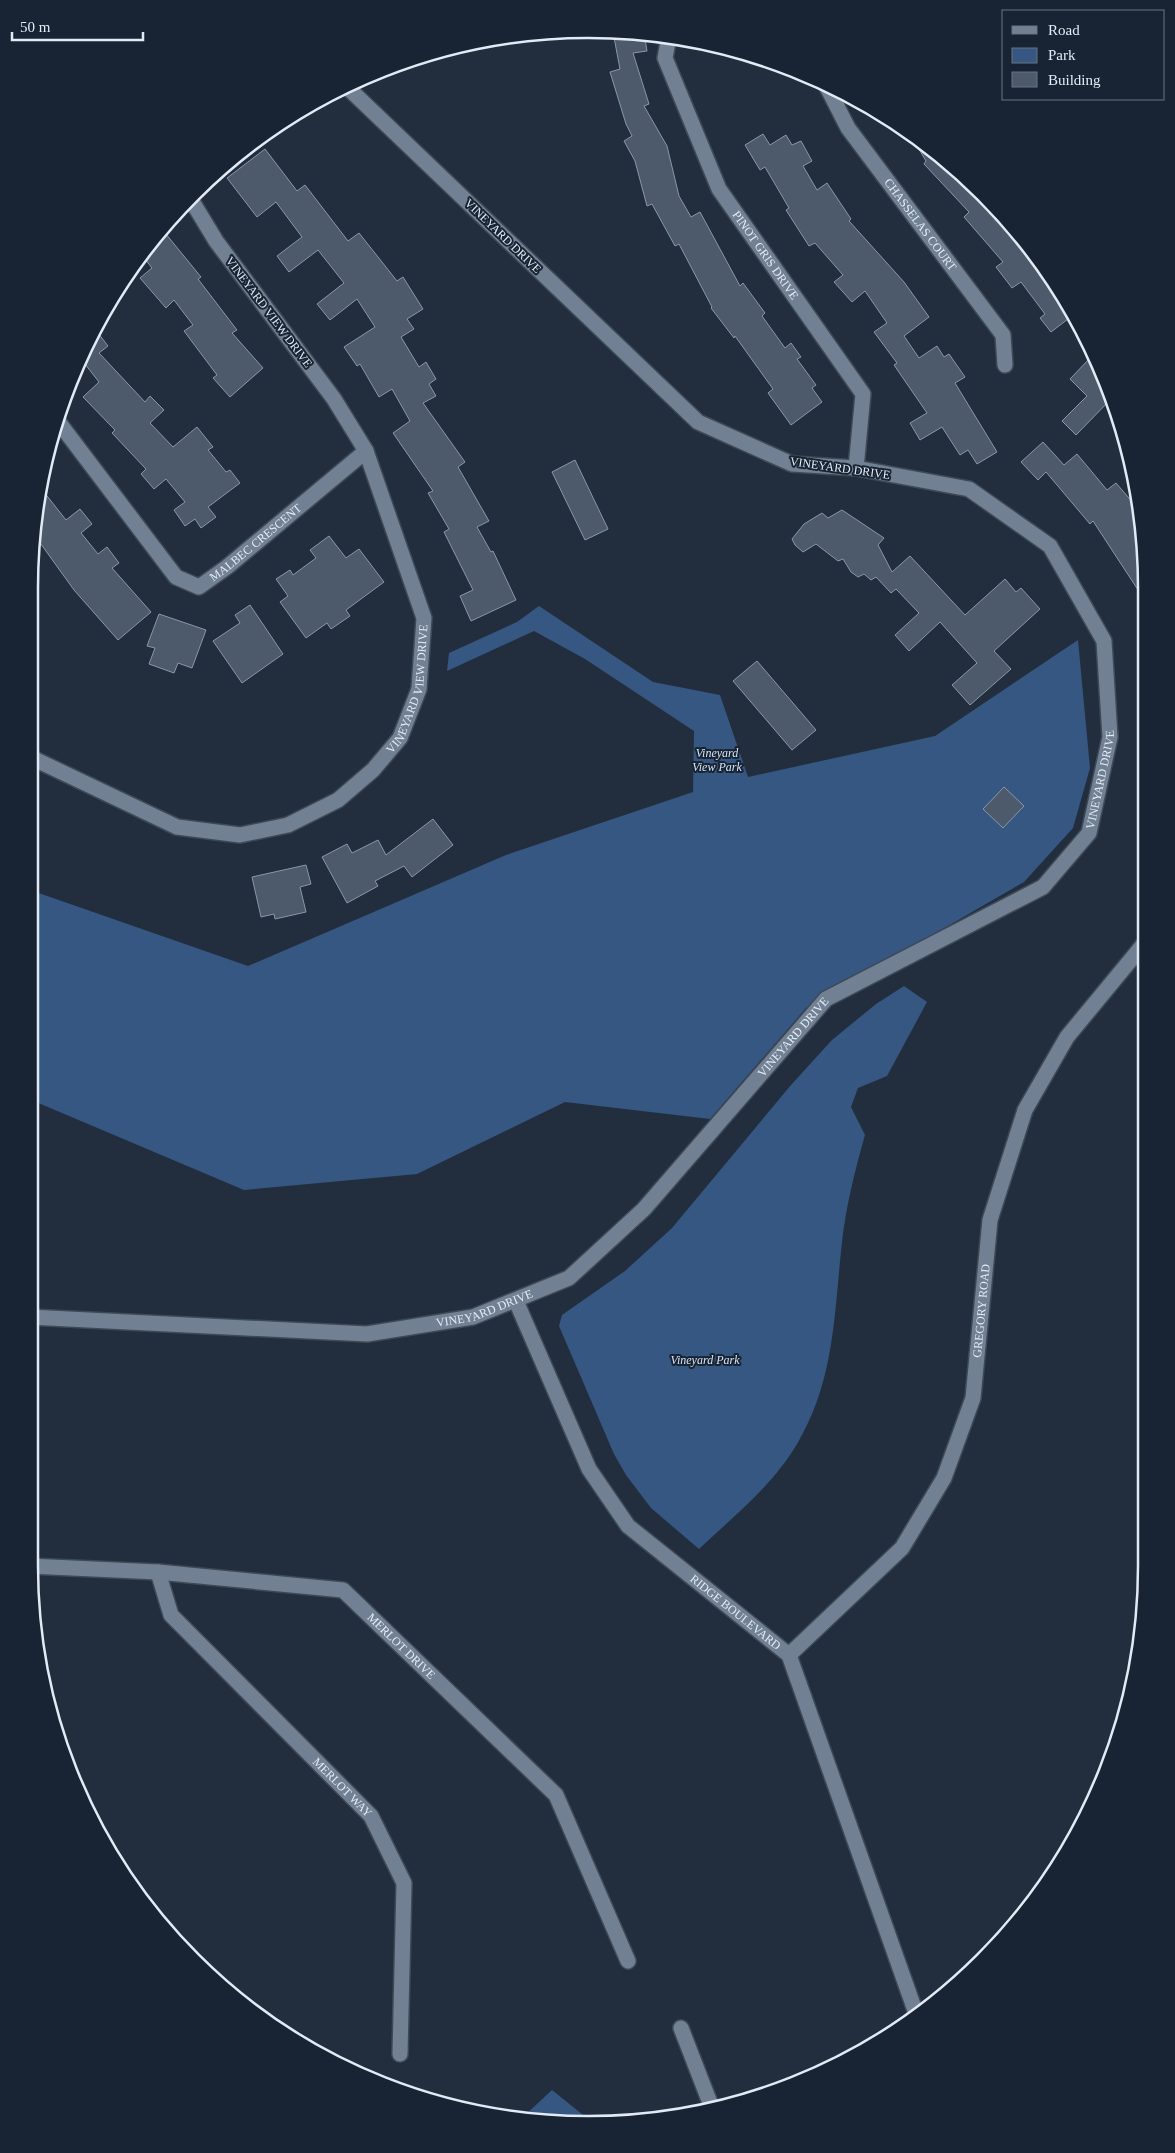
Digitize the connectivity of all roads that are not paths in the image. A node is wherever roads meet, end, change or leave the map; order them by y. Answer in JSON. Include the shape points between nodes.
{"nodes":[{"id":1,"x":668,"y":43,"type":"edge"},
{"id":2,"x":351,"y":91,"type":"edge"},
{"id":3,"x":830,"y":94,"type":"edge"},
{"id":4,"x":194,"y":204,"type":"edge"},
{"id":5,"x":1004,"y":365,"type":"dead end"},
{"id":6,"x":62,"y":427,"type":"edge"},
{"id":7,"x":366,"y":451,"type":"junction"},
{"id":8,"x":856,"y":468,"type":"junction"},
{"id":9,"x":38,"y":761,"type":"edge"},
{"id":10,"x":1138,"y":950,"type":"edge"},
{"id":11,"x":516,"y":1301,"type":"junction"},
{"id":12,"x":38,"y":1317,"type":"edge"},
{"id":13,"x":38,"y":1566,"type":"edge"},
{"id":14,"x":158,"y":1572,"type":"junction"},
{"id":15,"x":788,"y":1655,"type":"junction"},
{"id":16,"x":628,"y":1961,"type":"dead end"},
{"id":17,"x":914,"y":2008,"type":"edge"},
{"id":18,"x":682,"y":2028,"type":"dead end"},
{"id":19,"x":400,"y":2054,"type":"dead end"},
{"id":20,"x":710,"y":2102,"type":"edge"}],
"edges":[{"from":1,"to":8,"type":"street","name":"PINOT GRIS DRIVE","via":[[665,58],[720,189],[864,394]]},
{"from":2,"to":8,"type":"street","name":"VINEYARD DRIVE","via":[[698,422],[792,464]]},
{"from":3,"to":5,"type":"street","name":"CHASSELAS COURT","via":[[848,128],[1003,335]]},
{"from":4,"to":7,"type":"street","name":"VINEYARD VIEW DRIVE","via":[[216,240],[334,399]]},
{"from":6,"to":7,"type":"street","name":"MALBEC CRESCENT","via":[[176,577],[199,587]]},
{"from":7,"to":9,"type":"street","name":"VINEYARD VIEW DRIVE","via":[[424,618],[419,689],[400,738],[373,770],[338,800],[288,825],[240,835],[178,827]]},
{"from":8,"to":11,"type":"street","name":"VINEYARD DRIVE","via":[[969,489],[1050,546],[1104,641],[1110,737],[1089,833],[1043,887],[826,999],[644,1209],[569,1278]]},
{"from":10,"to":15,"type":"street","name":"GREGORY ROAD","via":[[1067,1037],[1025,1110],[990,1220],[973,1398],[944,1478],[902,1548]]},
{"from":11,"to":12,"type":"street","name":"VINEYARD DRIVE","via":[[473,1317],[367,1334]]},
{"from":11,"to":15,"type":"street","name":"RIDGE BOULEVARD","via":[[589,1469],[628,1526]]},
{"from":13,"to":14,"type":"street","name":"MERLOT DRIVE"},
{"from":14,"to":16,"type":"street","name":"MERLOT DRIVE","via":[[343,1590],[556,1795]]},
{"from":14,"to":19,"type":"street","name":"MERLOT WAY","via":[[171,1615],[371,1816],[404,1883]]},
{"from":15,"to":17,"type":"street","name":"RIDGE BOULEVARD"},
{"from":18,"to":20,"type":"street"}]}
